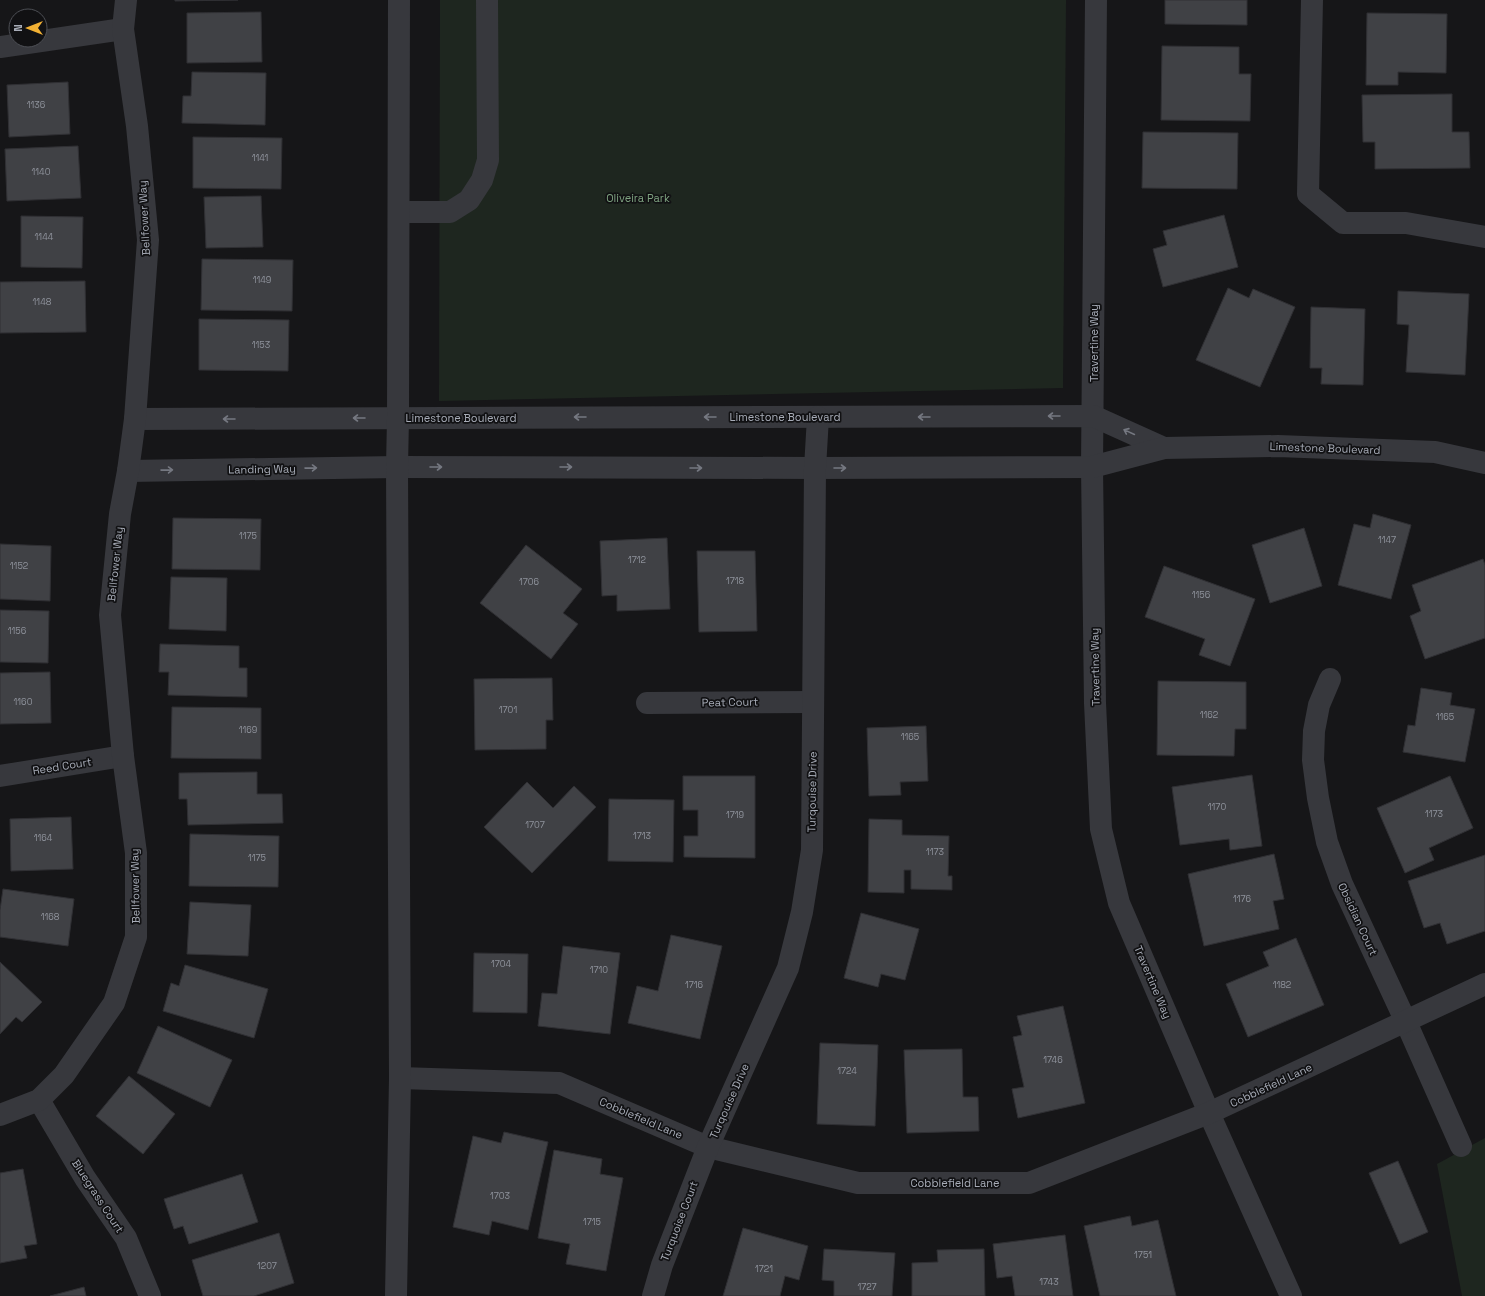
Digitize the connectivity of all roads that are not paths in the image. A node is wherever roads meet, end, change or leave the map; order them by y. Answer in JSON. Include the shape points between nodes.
{"nodes":[{"id":1,"x":126,"y":0,"type":"edge"},
{"id":2,"x":399,"y":0,"type":"edge"},
{"id":3,"x":487,"y":0,"type":"edge"},
{"id":4,"x":1096,"y":0,"type":"edge"},
{"id":5,"x":1312,"y":0,"type":"edge"},
{"id":6,"x":123,"y":29,"type":"junction"},
{"id":7,"x":0,"y":47,"type":"edge"},
{"id":8,"x":399,"y":212,"type":"junction"},
{"id":9,"x":1485,"y":237,"type":"edge"},
{"id":10,"x":1093,"y":416,"type":"junction"},
{"id":11,"x":818,"y":417,"type":"junction"},
{"id":12,"x":398,"y":418,"type":"junction"},
{"id":13,"x":135,"y":419,"type":"junction"},
{"id":14,"x":1164,"y":448,"type":"junction"},
{"id":15,"x":1485,"y":463,"type":"edge"},
{"id":16,"x":397,"y":467,"type":"junction"},
{"id":17,"x":1092,"y":467,"type":"junction"},
{"id":18,"x":815,"y":468,"type":"junction"},
{"id":19,"x":128,"y":471,"type":"junction"},
{"id":20,"x":1330,"y":680,"type":"dead end"},
{"id":21,"x":813,"y":702,"type":"junction"},
{"id":22,"x":647,"y":703,"type":"dead end"},
{"id":23,"x":123,"y":756,"type":"junction"},
{"id":24,"x":0,"y":776,"type":"edge"},
{"id":25,"x":1485,"y":984,"type":"edge"},
{"id":26,"x":1406,"y":1022,"type":"junction"},
{"id":27,"x":400,"y":1078,"type":"junction"},
{"id":28,"x":39,"y":1100,"type":"junction"},
{"id":29,"x":1208,"y":1113,"type":"junction"},
{"id":30,"x":0,"y":1115,"type":"edge"},
{"id":31,"x":1461,"y":1146,"type":"dead end"},
{"id":32,"x":708,"y":1147,"type":"junction"},
{"id":33,"x":150,"y":1296,"type":"edge"},
{"id":34,"x":396,"y":1296,"type":"edge"},
{"id":35,"x":653,"y":1296,"type":"edge"},
{"id":36,"x":1291,"y":1296,"type":"edge"}],
"edges":[{"from":1,"to":6,"type":"street","name":"Bellfower Way"},
{"from":2,"to":8,"type":"street"},
{"from":3,"to":8,"type":"street","via":[[488,160],[482,180],[469,200],[450,212]]},
{"from":4,"to":10,"type":"street","name":"Travertine Way"},
{"from":5,"to":9,"type":"street","via":[[1308,194],[1343,223],[1406,223]]},
{"from":6,"to":7,"type":"street"},
{"from":6,"to":13,"type":"street","name":"Bellfower Way","via":[[138,126],[148,240]]},
{"from":8,"to":12,"type":"street"},
{"from":10,"to":11,"type":"street","name":"Limestone Boulevard","one_way":true},
{"from":14,"to":10,"type":"street","name":"Limestone Boulevard","one_way":true},
{"from":10,"to":17,"type":"street","name":"Travertine Way"},
{"from":11,"to":12,"type":"street","name":"Limestone Boulevard","one_way":true},
{"from":11,"to":18,"type":"street","name":"Turqouise Drive"},
{"from":12,"to":13,"type":"street","one_way":true},
{"from":12,"to":16,"type":"street"},
{"from":13,"to":19,"type":"street","name":"Bellfower Way"},
{"from":14,"to":15,"type":"street","name":"Limestone Boulevard","via":[[1278,446],[1435,452]]},
{"from":14,"to":17,"type":"street","name":"Limestone Boulevard"},
{"from":16,"to":18,"type":"street","name":"Limestone Boulevard","one_way":true},
{"from":19,"to":16,"type":"street","name":"Landing Way","one_way":true},
{"from":16,"to":27,"type":"street"},
{"from":18,"to":17,"type":"street","name":"Limestone Boulevard","one_way":true},
{"from":17,"to":29,"type":"street","name":"Travertine Way","via":[[1095,703],[1101,829],[1119,903]]},
{"from":18,"to":21,"type":"street","name":"Turqouise Drive"},
{"from":19,"to":23,"type":"street","name":"Bellfower Way","via":[[120,514],[110,614]]},
{"from":20,"to":26,"type":"street","name":"Obsidian Court","via":[[1319,705],[1313,753],[1318,798],[1327,842],[1342,884]]},
{"from":21,"to":22,"type":"street","name":"Peat Court"},
{"from":21,"to":32,"type":"street","name":"Turqouise Drive","via":[[812,850],[802,912],[788,968]]},
{"from":23,"to":24,"type":"street","name":"Reed Court"},
{"from":23,"to":28,"type":"street","name":"Bellfower Way","via":[[136,853],[136,937],[114,1003],[64,1075]]},
{"from":25,"to":26,"type":"street","name":"Cobblefield Lane"},
{"from":26,"to":29,"type":"street","name":"Cobblefield Lane"},
{"from":26,"to":31,"type":"street","name":"Obsidian Court"},
{"from":27,"to":32,"type":"street","name":"Cobblefield Lane","via":[[559,1083]]},
{"from":27,"to":34,"type":"street"},
{"from":28,"to":30,"type":"street"},
{"from":28,"to":33,"type":"street","name":"Bluegrass Court","via":[[85,1178],[126,1238]]},
{"from":29,"to":32,"type":"street","name":"Cobblefield Lane","via":[[1029,1183],[858,1183]]},
{"from":29,"to":36,"type":"street","name":"Travertine Way"},
{"from":32,"to":35,"type":"street","name":"Turquoise Court","via":[[662,1265]]}]}
